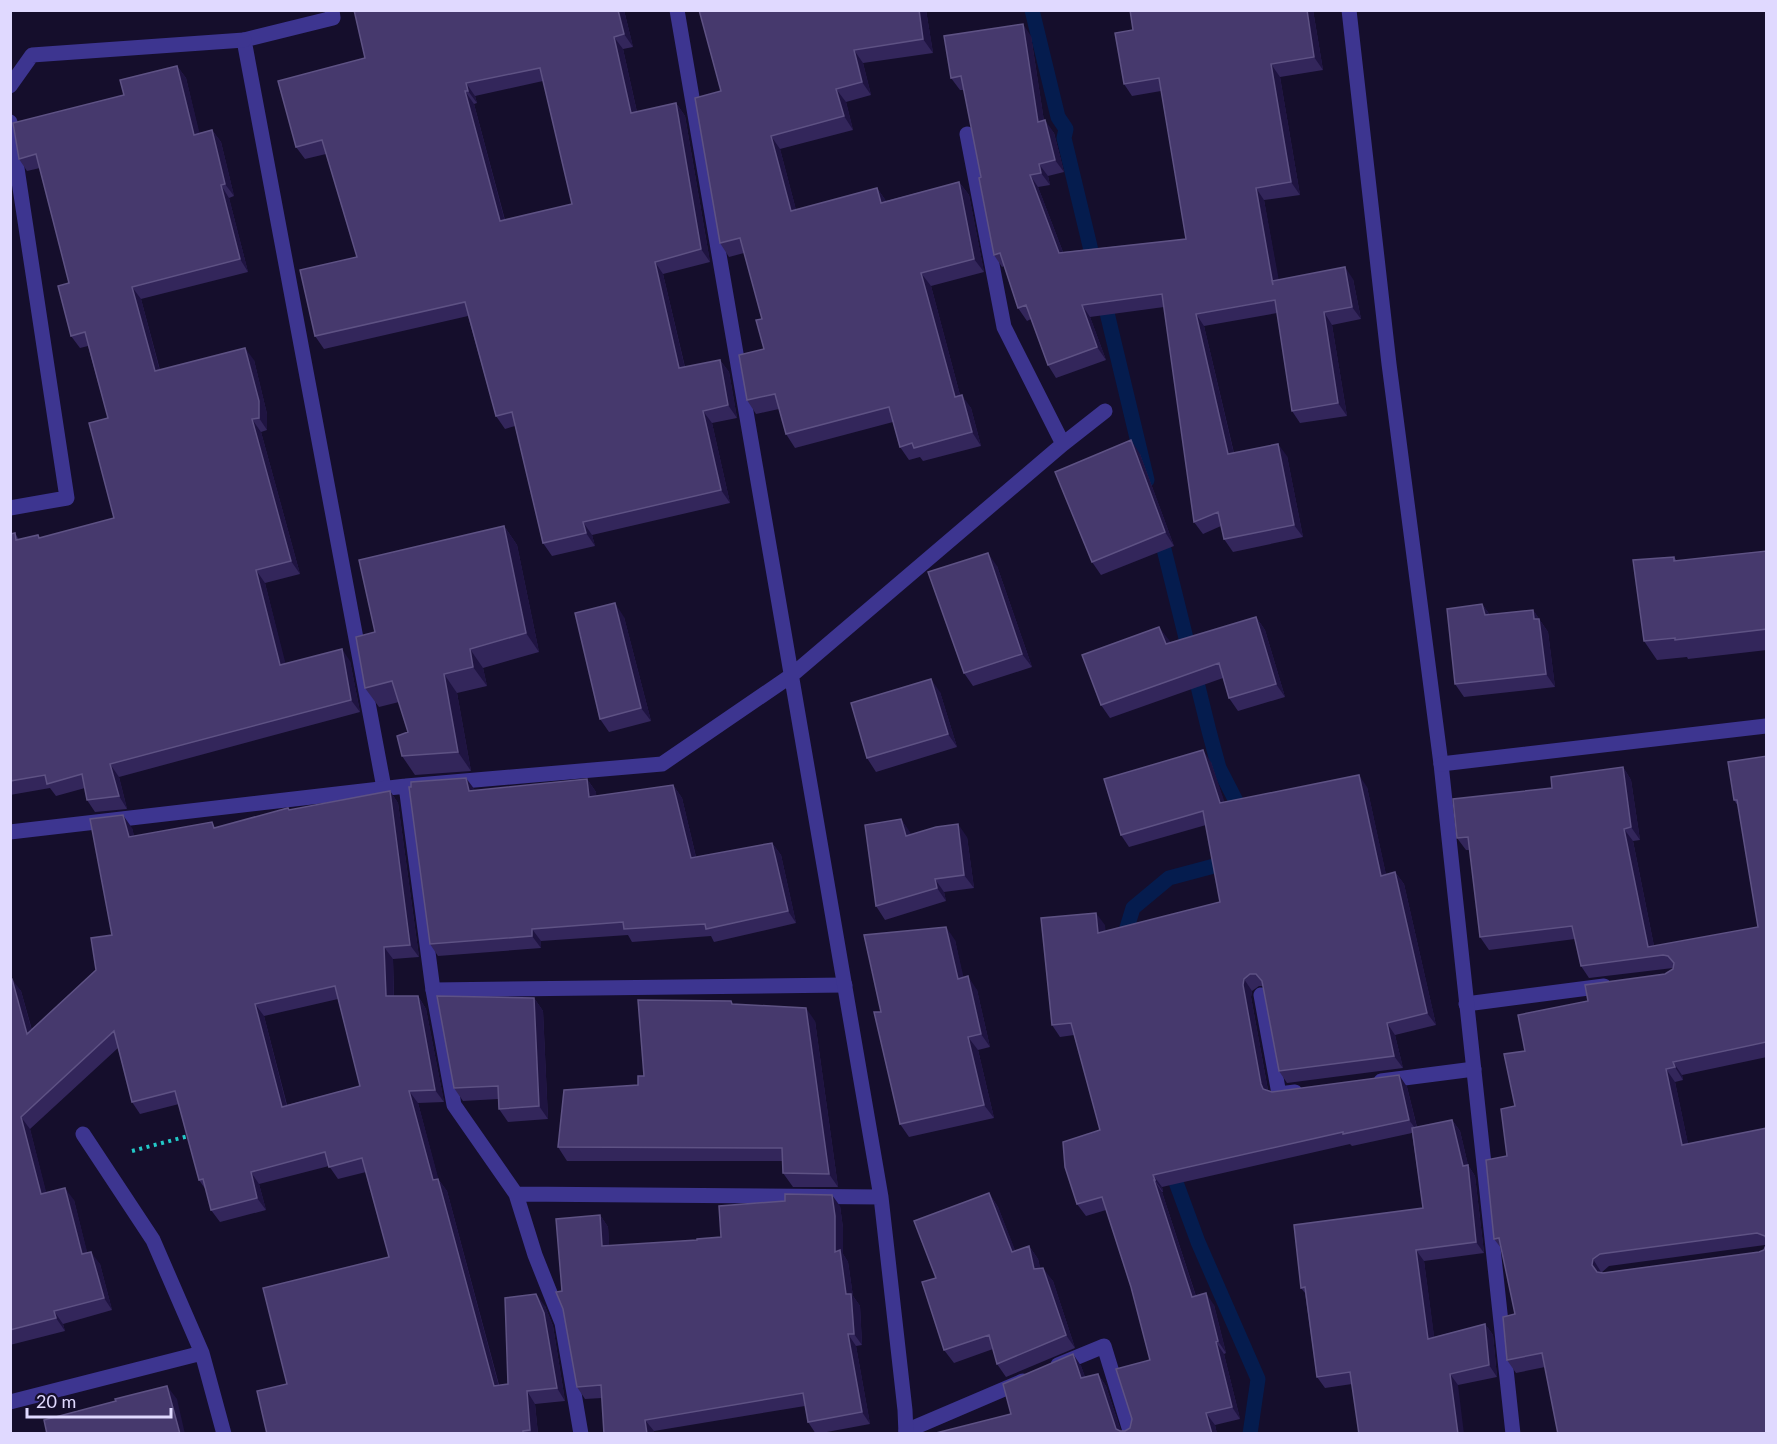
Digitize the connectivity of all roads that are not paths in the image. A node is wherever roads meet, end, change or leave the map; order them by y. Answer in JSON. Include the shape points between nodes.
{"nodes":[{"id":1,"x":332,"y":10,"type":"edge"},
{"id":2,"x":677,"y":10,"type":"edge"},
{"id":3,"x":1349,"y":10,"type":"edge"},
{"id":4,"x":244,"y":40,"type":"junction"},
{"id":5,"x":10,"y":86,"type":"edge"},
{"id":6,"x":10,"y":122,"type":"edge"},
{"id":7,"x":967,"y":134,"type":"edge"},
{"id":8,"x":1105,"y":411,"type":"dead end"},
{"id":9,"x":1063,"y":444,"type":"junction"},
{"id":10,"x":10,"y":508,"type":"edge"},
{"id":11,"x":792,"y":675,"type":"junction"},
{"id":12,"x":1767,"y":726,"type":"edge"},
{"id":13,"x":1441,"y":764,"type":"junction"},
{"id":14,"x":406,"y":786,"type":"junction"},
{"id":15,"x":384,"y":788,"type":"junction"},
{"id":16,"x":10,"y":832,"type":"edge"},
{"id":17,"x":845,"y":985,"type":"junction"},
{"id":18,"x":1615,"y":985,"type":"edge"},
{"id":19,"x":433,"y":990,"type":"junction"},
{"id":20,"x":1261,"y":995,"type":"edge"},
{"id":21,"x":1466,"y":1004,"type":"junction"},
{"id":22,"x":1474,"y":1069,"type":"junction"},
{"id":23,"x":1371,"y":1083,"type":"edge"},
{"id":24,"x":1313,"y":1090,"type":"edge"},
{"id":25,"x":83,"y":1134,"type":"dead end"},
{"id":26,"x":516,"y":1194,"type":"junction"},
{"id":27,"x":881,"y":1197,"type":"junction"},
{"id":28,"x":202,"y":1353,"type":"junction"},
{"id":29,"x":10,"y":1402,"type":"edge"},
{"id":30,"x":906,"y":1432,"type":"edge"},
{"id":31,"x":224,"y":1434,"type":"edge"},
{"id":32,"x":581,"y":1434,"type":"edge"},
{"id":33,"x":1131,"y":1434,"type":"edge"},
{"id":34,"x":1513,"y":1434,"type":"edge"}],
"edges":[{"from":1,"to":4,"type":"street","via":[[333,18]]},
{"from":2,"to":11,"type":"street"},
{"from":3,"to":13,"type":"street","via":[[1389,364]]},
{"from":4,"to":5,"type":"street","via":[[32,55]]},
{"from":4,"to":15,"type":"street"},
{"from":6,"to":10,"type":"street","via":[[67,498]]},
{"from":7,"to":9,"type":"street","via":[[1004,327]]},
{"from":8,"to":9,"type":"street"},
{"from":9,"to":11,"type":"street"},
{"from":11,"to":14,"type":"street","via":[[662,764]]},
{"from":11,"to":17,"type":"street"},
{"from":12,"to":13,"type":"street"},
{"from":13,"to":21,"type":"street"},
{"from":14,"to":15,"type":"street"},
{"from":14,"to":19,"type":"street"},
{"from":15,"to":16,"type":"street"},
{"from":17,"to":19,"type":"street"},
{"from":17,"to":27,"type":"street"},
{"from":18,"to":21,"type":"street"},
{"from":19,"to":26,"type":"street","via":[[454,1105]]},
{"from":20,"to":24,"type":"street","via":[[1279,1094]]},
{"from":21,"to":22,"type":"street"},
{"from":22,"to":23,"type":"street"},
{"from":22,"to":34,"type":"street"},
{"from":25,"to":28,"type":"street","via":[[153,1240]]},
{"from":26,"to":27,"type":"street"},
{"from":26,"to":32,"type":"street","via":[[562,1323]]},
{"from":27,"to":30,"type":"street"},
{"from":28,"to":29,"type":"street"},
{"from":28,"to":31,"type":"street"},
{"from":30,"to":33,"type":"street","via":[[1104,1346]]}]}
